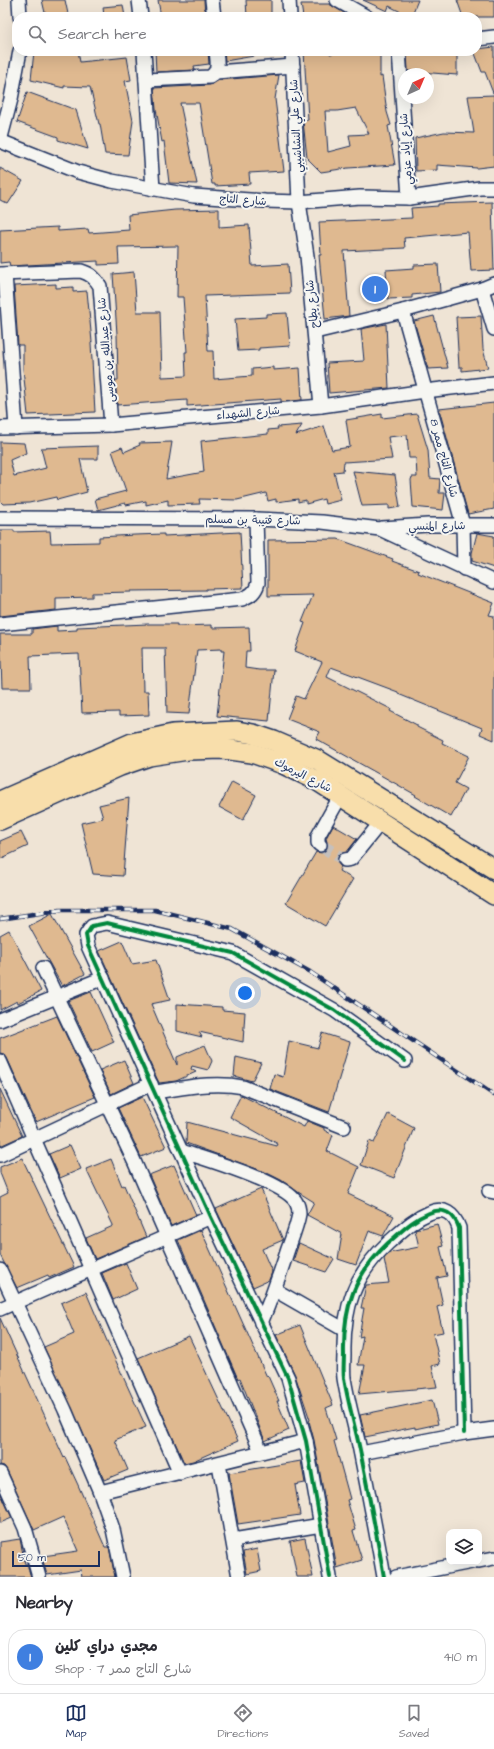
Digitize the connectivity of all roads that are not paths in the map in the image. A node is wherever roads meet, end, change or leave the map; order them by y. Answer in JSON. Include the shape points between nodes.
{"nodes":[{"id":1,"x":19,"y":0,"type":"edge"},
{"id":2,"x":140,"y":0,"type":"edge"},
{"id":3,"x":212,"y":0,"type":"edge"},
{"id":4,"x":289,"y":0,"type":"edge"},
{"id":5,"x":337,"y":0,"type":"edge"},
{"id":6,"x":20,"y":12,"type":"edge"},
{"id":7,"x":141,"y":12,"type":"edge"},
{"id":8,"x":213,"y":12,"type":"edge"},
{"id":9,"x":290,"y":12,"type":"edge"},
{"id":10,"x":358,"y":12,"type":"edge"},
{"id":11,"x":494,"y":36,"type":"edge"},
{"id":12,"x":482,"y":37,"type":"edge"},
{"id":13,"x":19,"y":56,"type":"edge"},
{"id":14,"x":144,"y":56,"type":"edge"},
{"id":15,"x":216,"y":56,"type":"edge"},
{"id":16,"x":292,"y":56,"type":"edge"},
{"id":17,"x":400,"y":56,"type":"edge"},
{"id":18,"x":293,"y":66,"type":"junction"},
{"id":19,"x":216,"y":72,"type":"junction"},
{"id":20,"x":146,"y":80,"type":"junction"},
{"id":21,"x":0,"y":141,"type":"edge"},
{"id":22,"x":153,"y":188,"type":"junction"},
{"id":23,"x":494,"y":188,"type":"edge"},
{"id":24,"x":410,"y":198,"type":"junction"},
{"id":25,"x":299,"y":202,"type":"junction"},
{"id":26,"x":2,"y":274,"type":"edge"},
{"id":27,"x":488,"y":286,"type":"edge"},
{"id":28,"x":403,"y":311,"type":"junction"},
{"id":29,"x":494,"y":328,"type":"edge"},
{"id":30,"x":315,"y":332,"type":"junction"},
{"id":31,"x":494,"y":384,"type":"edge"},
{"id":32,"x":425,"y":391,"type":"junction"},
{"id":33,"x":321,"y":406,"type":"junction"},
{"id":34,"x":112,"y":425,"type":"junction"},
{"id":35,"x":0,"y":428,"type":"edge"},
{"id":36,"x":16,"y":428,"type":"junction"},
{"id":37,"x":0,"y":518,"type":"edge"},
{"id":38,"x":256,"y":519,"type":"junction"},
{"id":39,"x":463,"y":525,"type":"junction"},
{"id":40,"x":494,"y":525,"type":"edge"},
{"id":41,"x":380,"y":529,"type":"junction"},
{"id":42,"x":464,"y":569,"type":"junction"},
{"id":43,"x":494,"y":582,"type":"edge"},
{"id":44,"x":0,"y":624,"type":"edge"},
{"id":45,"x":341,"y":795,"type":"junction"},
{"id":46,"x":0,"y":801,"type":"edge"},
{"id":47,"x":0,"y":820,"type":"edge"},
{"id":48,"x":381,"y":822,"type":"junction"},
{"id":49,"x":320,"y":845,"type":"dead end"},
{"id":50,"x":345,"y":860,"type":"dead end"},
{"id":51,"x":494,"y":869,"type":"edge"},
{"id":52,"x":494,"y":895,"type":"edge"},
{"id":53,"x":44,"y":968,"type":"dead end"},
{"id":54,"x":103,"y":978,"type":"junction"},
{"id":55,"x":56,"y":998,"type":"junction"},
{"id":56,"x":0,"y":1020,"type":"edge"},
{"id":57,"x":405,"y":1061,"type":"dead end"},
{"id":58,"x":0,"y":1062,"type":"edge"},
{"id":59,"x":153,"y":1088,"type":"junction"},
{"id":60,"x":108,"y":1104,"type":"junction"},
{"id":61,"x":344,"y":1127,"type":"dead end"},
{"id":62,"x":35,"y":1140,"type":"junction"},
{"id":63,"x":181,"y":1151,"type":"junction"},
{"id":64,"x":0,"y":1155,"type":"edge"},
{"id":65,"x":211,"y":1217,"type":"junction"},
{"id":66,"x":166,"y":1237,"type":"junction"},
{"id":67,"x":92,"y":1269,"type":"junction"},
{"id":68,"x":0,"y":1270,"type":"edge"},
{"id":69,"x":275,"y":1290,"type":"junction"},
{"id":70,"x":15,"y":1302,"type":"junction"},
{"id":71,"x":0,"y":1309,"type":"edge"},
{"id":72,"x":261,"y":1323,"type":"junction"},
{"id":73,"x":343,"y":1329,"type":"junction"},
{"id":74,"x":494,"y":1429,"type":"edge"},
{"id":75,"x":464,"y":1432,"type":"junction"},
{"id":76,"x":306,"y":1441,"type":"junction"},
{"id":77,"x":261,"y":1451,"type":"junction"},
{"id":78,"x":361,"y":1453,"type":"junction"},
{"id":79,"x":219,"y":1464,"type":"junction"},
{"id":80,"x":180,"y":1472,"type":"junction"},
{"id":81,"x":0,"y":1473,"type":"edge"},
{"id":82,"x":100,"y":1492,"type":"junction"},
{"id":83,"x":321,"y":1525,"type":"junction"},
{"id":84,"x":232,"y":1540,"type":"junction"},
{"id":85,"x":494,"y":1558,"type":"edge"},
{"id":86,"x":482,"y":1560,"type":"edge"},
{"id":87,"x":457,"y":1565,"type":"edge"},
{"id":88,"x":40,"y":1577,"type":"edge"},
{"id":89,"x":123,"y":1577,"type":"edge"},
{"id":90,"x":239,"y":1577,"type":"edge"},
{"id":91,"x":330,"y":1577,"type":"edge"},
{"id":92,"x":384,"y":1577,"type":"edge"},
{"id":93,"x":396,"y":1577,"type":"edge"}],
"edges":[{"from":1,"to":6,"type":"street"},
{"from":2,"to":7,"type":"street"},
{"from":3,"to":8,"type":"street"},
{"from":4,"to":9,"type":"street"},
{"from":5,"to":10,"type":"street"},
{"from":11,"to":12,"type":"street"},
{"from":13,"to":21,"type":"street"},
{"from":14,"to":20,"type":"street"},
{"from":15,"to":19,"type":"street"},
{"from":16,"to":18,"type":"street","name":"شارع علي النشاشيبي"},
{"from":17,"to":24,"type":"street","name":"شارع إياد عزمي"},
{"from":18,"to":19,"type":"street"},
{"from":18,"to":25,"type":"street","name":"شارع علي النشاشيبي"},
{"from":19,"to":20,"type":"street","via":[[210,77]]},
{"from":20,"to":22,"type":"street"},
{"from":21,"to":22,"type":"street","name":"شارع التاج","via":[[78,172]]},
{"from":22,"to":25,"type":"street","name":"شارع التاج","via":[[194,196]]},
{"from":23,"to":24,"type":"street","name":"شارع التاج"},
{"from":24,"to":25,"type":"street","name":"شارع التاج","via":[[360,197]]},
{"from":25,"to":30,"type":"street","name":"شارع يطاح"},
{"from":26,"to":34,"type":"street","name":"شارع عبدالله بن موسى","via":[[81,271],[96,280],[100,286]]},
{"from":26,"to":36,"type":"street"},
{"from":27,"to":28,"type":"street"},
{"from":27,"to":29,"type":"street"},
{"from":28,"to":30,"type":"street"},
{"from":28,"to":32,"type":"street","name":"شارع التاج ممر 8"},
{"from":30,"to":33,"type":"street","name":"شارع يطاح"},
{"from":31,"to":32,"type":"street","name":"شارع الشهداء"},
{"from":32,"to":33,"type":"street","name":"شارع الشهداء"},
{"from":32,"to":39,"type":"street","name":"شارع التاج ممر 8"},
{"from":33,"to":34,"type":"street","name":"شارع الشهداء"},
{"from":34,"to":36,"type":"street","name":"شارع الشهداء"},
{"from":35,"to":36,"type":"street","name":"شارع الشهداء"},
{"from":37,"to":38,"type":"street","name":"شارع قتيبة بن مسلم"},
{"from":38,"to":41,"type":"street","name":"شارع قتيبة بن مسلم","via":[[322,522]]},
{"from":38,"to":44,"type":"street","via":[[258,584],[252,595],[242,599]]},
{"from":39,"to":40,"type":"street","name":"شارع المنسي"},
{"from":39,"to":41,"type":"street","name":"شارع المنسي"},
{"from":39,"to":42,"type":"street","name":"شارع التاج ممر 8"},
{"from":41,"to":42,"type":"street","name":"شارع قتيبة بن مسلم"},
{"from":42,"to":43,"type":"street","name":"شارع قتيبة بن مسلم"},
{"from":45,"to":47,"type":"highway","name":"شارع اليرموك","via":[[284,764],[252,753],[223,749],[188,750],[149,756],[120,766]]},
{"from":45,"to":48,"type":"highway","name":"شارع اليرموك"},
{"from":45,"to":49,"type":"street","via":[[318,836]]},
{"from":46,"to":51,"type":"highway","name":"شارع اليرموك","via":[[132,743],[173,734],[237,731],[274,741],[318,760]]},
{"from":48,"to":50,"type":"street","via":[[351,859]]},
{"from":48,"to":52,"type":"highway","name":"شارع اليرموك"},
{"from":53,"to":55,"type":"street"},
{"from":54,"to":55,"type":"street"},
{"from":54,"to":57,"type":"street","via":[[88,946],[86,935],[92,926],[107,923],[233,952],[334,1010]]},
{"from":54,"to":59,"type":"street"},
{"from":55,"to":56,"type":"street"},
{"from":55,"to":60,"type":"street"},
{"from":58,"to":62,"type":"street"},
{"from":59,"to":60,"type":"street"},
{"from":59,"to":61,"type":"street","via":[[211,1084],[244,1087]]},
{"from":59,"to":63,"type":"street"},
{"from":60,"to":62,"type":"street"},
{"from":60,"to":66,"type":"street"},
{"from":62,"to":64,"type":"street"},
{"from":62,"to":67,"type":"street"},
{"from":63,"to":65,"type":"street"},
{"from":63,"to":69,"type":"street","via":[[281,1188],[297,1203],[299,1212]]},
{"from":65,"to":66,"type":"street"},
{"from":65,"to":72,"type":"street"},
{"from":66,"to":67,"type":"street"},
{"from":66,"to":77,"type":"street"},
{"from":67,"to":70,"type":"street"},
{"from":67,"to":80,"type":"street"},
{"from":68,"to":70,"type":"street"},
{"from":69,"to":72,"type":"street"},
{"from":69,"to":73,"type":"street"},
{"from":70,"to":71,"type":"street"},
{"from":70,"to":82,"type":"street"},
{"from":72,"to":76,"type":"street","via":[[288,1378]]},
{"from":73,"to":75,"type":"street","via":[[348,1307],[361,1274],[378,1253],[415,1219],[443,1210],[456,1219],[459,1228]]},
{"from":73,"to":78,"type":"street","via":[[344,1377]]},
{"from":74,"to":75,"type":"street"},
{"from":75,"to":78,"type":"street"},
{"from":76,"to":77,"type":"street"},
{"from":76,"to":83,"type":"street"},
{"from":77,"to":79,"type":"street"},
{"from":78,"to":92,"type":"street"},
{"from":79,"to":80,"type":"street"},
{"from":79,"to":84,"type":"street"},
{"from":80,"to":82,"type":"street"},
{"from":81,"to":88,"type":"street","via":[[25,1528]]},
{"from":82,"to":89,"type":"street","via":[[113,1529]]},
{"from":83,"to":84,"type":"street"},
{"from":83,"to":91,"type":"street"},
{"from":84,"to":90,"type":"street"},
{"from":85,"to":86,"type":"street"},
{"from":87,"to":93,"type":"street"}]}
